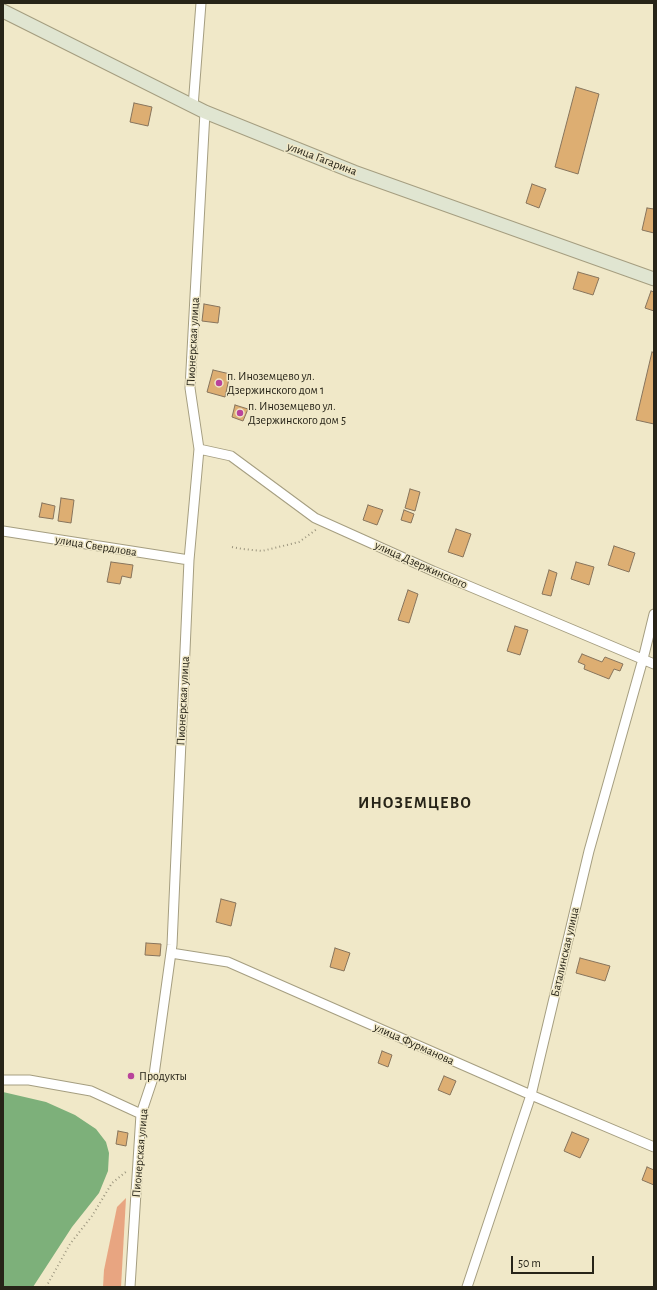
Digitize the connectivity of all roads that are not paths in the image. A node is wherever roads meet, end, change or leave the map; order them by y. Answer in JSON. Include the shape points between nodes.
{"nodes":[{"id":1,"x":200,"y":3,"type":"edge"},
{"id":2,"x":3,"y":11,"type":"edge"},
{"id":3,"x":199,"y":110,"type":"junction"},
{"id":4,"x":654,"y":279,"type":"edge"},
{"id":5,"x":198,"y":449,"type":"junction"},
{"id":6,"x":3,"y":531,"type":"edge"},
{"id":7,"x":189,"y":560,"type":"junction"},
{"id":8,"x":654,"y":614,"type":"edge"},
{"id":9,"x":643,"y":659,"type":"junction"},
{"id":10,"x":654,"y":664,"type":"edge"},
{"id":11,"x":171,"y":953,"type":"junction"},
{"id":12,"x":3,"y":1080,"type":"edge"},
{"id":13,"x":531,"y":1095,"type":"junction"},
{"id":14,"x":141,"y":1114,"type":"junction"},
{"id":15,"x":654,"y":1147,"type":"edge"},
{"id":16,"x":130,"y":1287,"type":"edge"},
{"id":17,"x":467,"y":1287,"type":"edge"}],
"edges":[{"from":1,"to":3,"type":"street","name":"Пионерская улица"},
{"from":2,"to":3,"type":"main road","name":"улица Гагарина"},
{"from":3,"to":4,"type":"main road","name":"улица Гагарина","via":[[354,172]]},
{"from":3,"to":5,"type":"street","name":"Пионерская улица","via":[[190,388]]},
{"from":5,"to":7,"type":"street","name":"Пионерская улица"},
{"from":5,"to":9,"type":"street","name":"улица Дзержинского","via":[[231,456],[315,518],[433,571]]},
{"from":6,"to":7,"type":"street","name":"улица Свердлова"},
{"from":7,"to":11,"type":"street","name":"Пионерская улица"},
{"from":8,"to":9,"type":"street","name":"Баталинская улица"},
{"from":9,"to":10,"type":"street","name":"улица Дзержинского"},
{"from":9,"to":13,"type":"street","name":"Баталинская улица","via":[[589,851]]},
{"from":11,"to":13,"type":"street","name":"улица Фурманова","via":[[228,962]]},
{"from":11,"to":14,"type":"street","name":"Пионерская улица","via":[[154,1075]]},
{"from":12,"to":14,"type":"street","via":[[29,1080],[91,1091]]},
{"from":13,"to":15,"type":"street","name":"улица Фурманова"},
{"from":13,"to":17,"type":"street","name":"Баталинская улица"},
{"from":14,"to":16,"type":"street","name":"Пионерская улица"}]}
